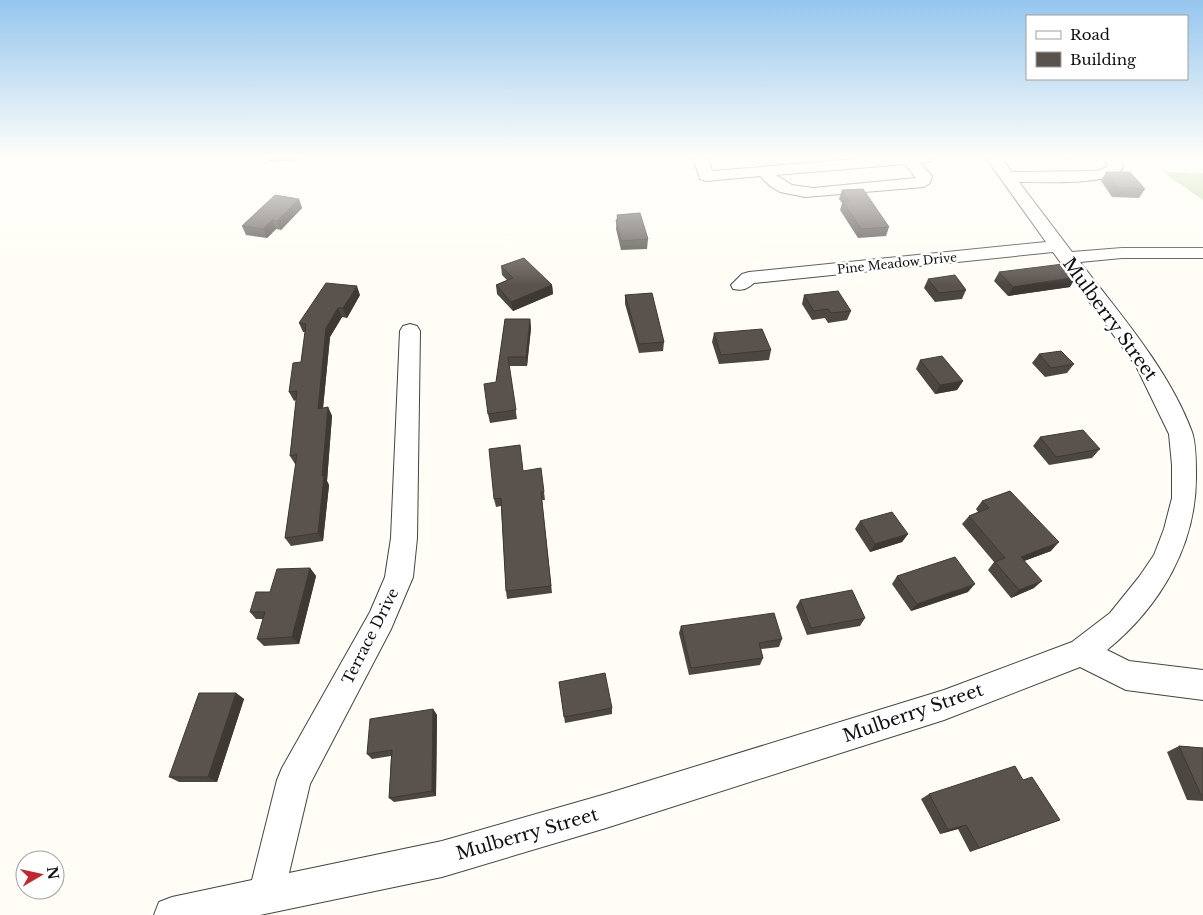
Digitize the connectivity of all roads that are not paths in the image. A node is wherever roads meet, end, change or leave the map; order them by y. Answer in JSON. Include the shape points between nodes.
{"nodes":[{"id":1,"x":1024,"y":201,"type":"edge"},
{"id":2,"x":1061,"y":252,"type":"junction"},
{"id":3,"x":1203,"y":253,"type":"edge"},
{"id":4,"x":740,"y":285,"type":"dead end"},
{"id":5,"x":410,"y":331,"type":"dead end"},
{"id":6,"x":1082,"y":652,"type":"junction"},
{"id":7,"x":1203,"y":685,"type":"edge"},
{"id":8,"x":266,"y":895,"type":"junction"},
{"id":9,"x":172,"y":915,"type":"edge"}],
"edges":[{"from":1,"to":2,"type":"street","name":"Mulberry Street"},
{"from":2,"to":3,"type":"street","name":"Pine Meadow Drive"},
{"from":2,"to":4,"type":"street","name":"Pine Meadow Drive","via":[[749,278]]},
{"from":2,"to":6,"type":"street","name":"Mulberry Street","via":[[1145,363],[1181,434],[1184,465],[1184,498],[1178,529],[1165,561],[1120,622]]},
{"from":5,"to":8,"type":"street","name":"Terrace Drive","via":[[404,538],[399,577],[381,620],[294,780]]},
{"from":6,"to":7,"type":"street","via":[[1126,675]]},
{"from":6,"to":8,"type":"street","name":"Mulberry Street","via":[[944,705],[606,811],[442,859]]},
{"from":8,"to":9,"type":"street","name":"Mulberry Street"}]}
